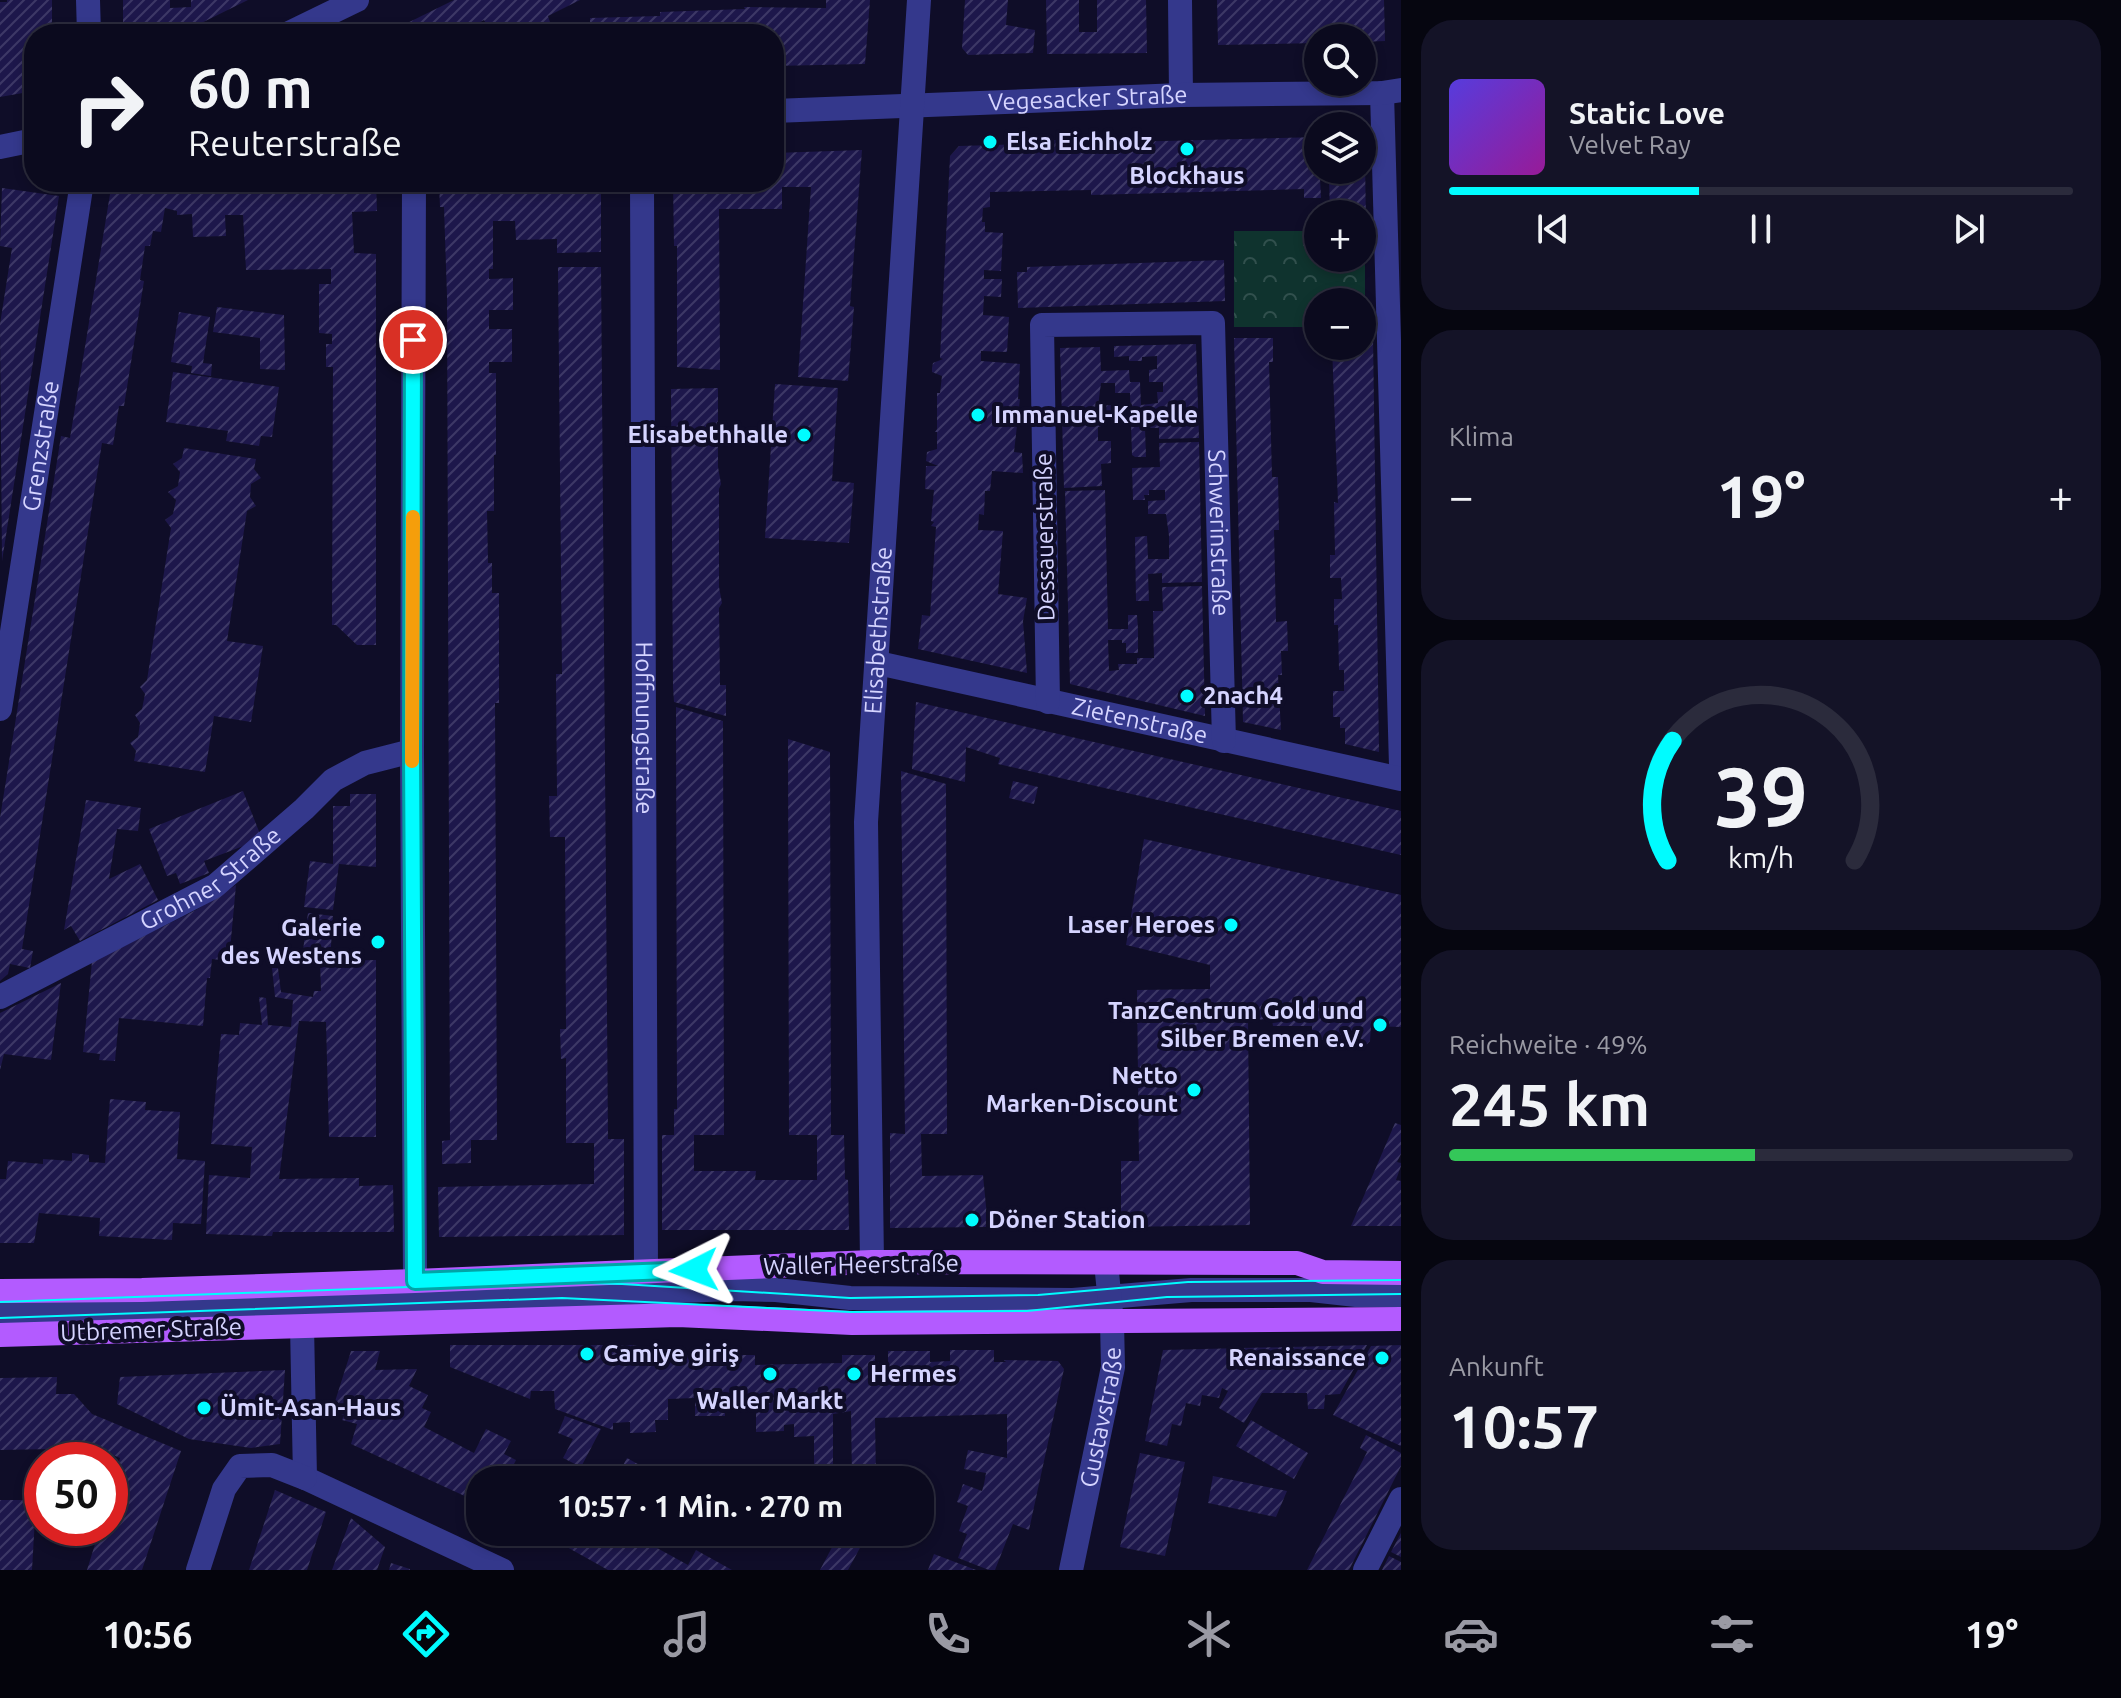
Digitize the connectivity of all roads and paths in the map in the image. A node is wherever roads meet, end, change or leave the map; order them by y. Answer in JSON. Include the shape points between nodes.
{"nodes":[{"id":1,"x":88,"y":0,"type":"edge"},
{"id":2,"x":357,"y":0,"type":"edge"},
{"id":3,"x":919,"y":0,"type":"edge"},
{"id":4,"x":1180,"y":0,"type":"edge"},
{"id":5,"x":314,"y":11,"type":"edge"},
{"id":6,"x":89,"y":24,"type":"edge"},
{"id":7,"x":299,"y":24,"type":"edge"},
{"id":8,"x":1392,"y":91,"type":"edge"},
{"id":9,"x":1181,"y":95,"type":"junction"},
{"id":10,"x":912,"y":107,"type":"junction"},
{"id":11,"x":784,"y":111,"type":"edge"},
{"id":12,"x":24,"y":142,"type":"edge"},
{"id":13,"x":0,"y":147,"type":"edge"},
{"id":14,"x":80,"y":192,"type":"edge"},
{"id":15,"x":414,"y":192,"type":"edge"},
{"id":16,"x":642,"y":192,"type":"edge"},
{"id":17,"x":1042,"y":325,"type":"joint"},
{"id":18,"x":878,"y":663,"type":"junction"},
{"id":19,"x":1048,"y":702,"type":"junction"},
{"id":20,"x":0,"y":709,"type":"edge"},
{"id":21,"x":1224,"y":741,"type":"junction"},
{"id":22,"x":412,"y":751,"type":"junction"},
{"id":23,"x":1401,"y":766,"type":"edge"},
{"id":24,"x":1401,"y":779,"type":"edge"},
{"id":25,"x":0,"y":997,"type":"edge"},
{"id":26,"x":872,"y":1262,"type":"junction"},
{"id":27,"x":1106,"y":1263,"type":"junction"},
{"id":28,"x":730,"y":1269,"type":"junction"},
{"id":29,"x":646,"y":1273,"type":"junction"},
{"id":30,"x":1401,"y":1273,"type":"edge"},
{"id":31,"x":415,"y":1281,"type":"junction"},
{"id":32,"x":1317,"y":1281,"type":"junction"},
{"id":33,"x":272,"y":1286,"type":"joint"},
{"id":34,"x":776,"y":1290,"type":"junction"},
{"id":35,"x":0,"y":1291,"type":"edge"},
{"id":36,"x":1401,"y":1295,"type":"edge"},
{"id":37,"x":1110,"y":1296,"type":"junction"},
{"id":38,"x":0,"y":1312,"type":"edge"},
{"id":39,"x":1401,"y":1319,"type":"edge"},
{"id":40,"x":1112,"y":1322,"type":"junction"},
{"id":41,"x":302,"y":1325,"type":"junction"},
{"id":42,"x":0,"y":1335,"type":"edge"},
{"id":43,"x":305,"y":1478,"type":"junction"},
{"id":44,"x":1401,"y":1499,"type":"edge"},
{"id":45,"x":493,"y":1568,"type":"edge"},
{"id":46,"x":198,"y":1570,"type":"edge"},
{"id":47,"x":1071,"y":1570,"type":"edge"},
{"id":48,"x":1365,"y":1570,"type":"edge"}],
"edges":[{"from":1,"to":6,"type":"street"},
{"from":2,"to":5,"type":"street"},
{"from":3,"to":10,"type":"street","name":"Elisabethstraße"},
{"from":4,"to":9,"type":"street"},
{"from":5,"to":7,"type":"street"},
{"from":8,"to":9,"type":"street","name":"Vegesacker Straße"},
{"from":8,"to":23,"type":"street"},
{"from":9,"to":10,"type":"street","name":"Vegesacker Straße"},
{"from":10,"to":11,"type":"street","name":"Vegesacker Straße"},
{"from":10,"to":18,"type":"street","name":"Elisabethstraße"},
{"from":12,"to":13,"type":"street"},
{"from":14,"to":20,"type":"street","name":"Grenzstraße"},
{"from":15,"to":22,"type":"street"},
{"from":16,"to":29,"type":"street","name":"Hoffnungstraße"},
{"from":17,"to":19,"type":"street","name":"Dessauerstraße"},
{"from":17,"to":21,"type":"street","name":"Schwerinstraße","via":[[1213,323]]},
{"from":18,"to":19,"type":"street","name":"Zietenstraße"},
{"from":18,"to":26,"type":"street","name":"Elisabethstraße","via":[[866,822]]},
{"from":19,"to":21,"type":"street","name":"Zietenstraße"},
{"from":21,"to":24,"type":"street","name":"Zietenstraße"},
{"from":22,"to":25,"type":"street","name":"Grohner Straße","via":[[365,763],[333,780],[215,886]]},
{"from":22,"to":31,"type":"street"},
{"from":26,"to":27,"type":"main road","name":"Waller Heerstraße"},
{"from":26,"to":28,"type":"main road","name":"Waller Heerstraße"},
{"from":27,"to":32,"type":"main road","name":"Waller Heerstraße","via":[[1297,1263]]},
{"from":27,"to":37,"type":"street","name":"Gustavstraße"},
{"from":28,"to":29,"type":"main road","name":"Waller Heerstraße"},
{"from":28,"to":34,"type":"street"},
{"from":29,"to":31,"type":"main road","name":"Waller Heerstraße"},
{"from":30,"to":32,"type":"main road","name":"Waller Heerstraße"},
{"from":31,"to":33,"type":"main road","name":"Waller Heerstraße"},
{"from":32,"to":36,"type":"street","via":[[1356,1295]]},
{"from":32,"to":37,"type":"street"},
{"from":33,"to":35,"type":"main road","name":"Utbremer Straße"},
{"from":34,"to":37,"type":"street","via":[[850,1298]]},
{"from":34,"to":38,"type":"street"},
{"from":37,"to":40,"type":"street","name":"Gustavstraße"},
{"from":39,"to":40,"type":"main road"},
{"from":40,"to":41,"type":"main road","via":[[852,1323],[678,1315]]},
{"from":40,"to":47,"type":"street","name":"Gustavstraße","via":[[1113,1367]]},
{"from":41,"to":42,"type":"main road","name":"Utbremer Straße"},
{"from":41,"to":43,"type":"street"},
{"from":43,"to":45,"type":"street"},
{"from":43,"to":46,"type":"street","via":[[272,1465],[240,1466],[224,1489]]},
{"from":44,"to":48,"type":"street"}]}
